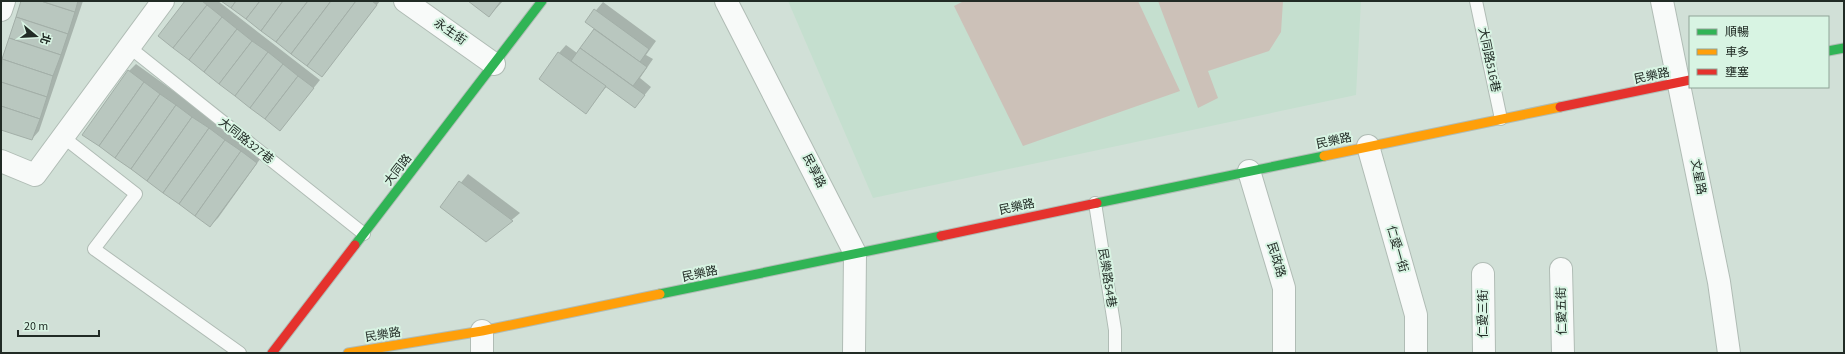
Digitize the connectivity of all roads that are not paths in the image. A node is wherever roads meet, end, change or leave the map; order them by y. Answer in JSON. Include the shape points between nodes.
{"nodes":[{"id":1,"x":4,"y":1,"type":"edge"},
{"id":2,"x":163,"y":1,"type":"edge"},
{"id":3,"x":405,"y":1,"type":"edge"},
{"id":4,"x":542,"y":1,"type":"edge"},
{"id":5,"x":726,"y":1,"type":"edge"},
{"id":6,"x":1476,"y":1,"type":"edge"},
{"id":7,"x":1662,"y":1,"type":"edge"},
{"id":8,"x":1,"y":10,"type":"edge"},
{"id":9,"x":129,"y":47,"type":"junction"},
{"id":10,"x":1844,"y":48,"type":"edge"},
{"id":11,"x":1829,"y":51,"type":"edge"},
{"id":12,"x":494,"y":64,"type":"junction"},
{"id":13,"x":1685,"y":81,"type":"edge"},
{"id":14,"x":1501,"y":119,"type":"junction"},
{"id":15,"x":63,"y":137,"type":"junction"},
{"id":16,"x":1368,"y":146,"type":"junction"},
{"id":17,"x":1,"y":161,"type":"edge"},
{"id":18,"x":1249,"y":171,"type":"junction"},
{"id":19,"x":1095,"y":203,"type":"junction"},
{"id":20,"x":364,"y":234,"type":"junction"},
{"id":21,"x":855,"y":253,"type":"junction"},
{"id":22,"x":1561,"y":269,"type":"dead end"},
{"id":23,"x":1483,"y":274,"type":"dead end"},
{"id":24,"x":482,"y":332,"type":"junction"},
{"id":25,"x":240,"y":353,"type":"edge"},
{"id":26,"x":272,"y":353,"type":"edge"},
{"id":27,"x":348,"y":353,"type":"edge"},
{"id":28,"x":482,"y":353,"type":"edge"},
{"id":29,"x":854,"y":353,"type":"edge"},
{"id":30,"x":1115,"y":353,"type":"edge"},
{"id":31,"x":1284,"y":353,"type":"edge"},
{"id":32,"x":1416,"y":353,"type":"edge"},
{"id":33,"x":1484,"y":353,"type":"edge"},
{"id":34,"x":1563,"y":353,"type":"edge"},
{"id":35,"x":1729,"y":353,"type":"edge"}],
"edges":[{"from":1,"to":8,"type":"street"},
{"from":2,"to":9,"type":"street"},
{"from":3,"to":12,"type":"street","name":"永生街"},
{"from":4,"to":12,"type":"main road","name":"大同路"},
{"from":5,"to":21,"type":"street","name":"民享路"},
{"from":6,"to":14,"type":"lane","name":"大同路516巷"},
{"from":7,"to":13,"type":"street","name":"文星路"},
{"from":9,"to":15,"type":"street"},
{"from":9,"to":20,"type":"lane","name":"大同路327巷"},
{"from":10,"to":11,"type":"main road"},
{"from":12,"to":20,"type":"main road","name":"大同路"},
{"from":13,"to":14,"type":"main road","name":"民樂路"},
{"from":13,"to":35,"type":"street","name":"文星路"},
{"from":14,"to":16,"type":"main road","name":"民樂路"},
{"from":15,"to":17,"type":"street","via":[[35,174]]},
{"from":15,"to":25,"type":"lane","via":[[136,194],[94,249]]},
{"from":16,"to":18,"type":"main road","name":"民樂路"},
{"from":16,"to":32,"type":"street","name":"仁愛一街","via":[[1416,315]]},
{"from":18,"to":19,"type":"main road","name":"民樂路"},
{"from":18,"to":31,"type":"street","name":"民政路","via":[[1284,288]]},
{"from":19,"to":21,"type":"main road","name":"民樂路"},
{"from":19,"to":30,"type":"lane","name":"民樂路54巷","via":[[1115,330]]},
{"from":20,"to":26,"type":"main road","name":"大同路"},
{"from":21,"to":24,"type":"main road","name":"民樂路"},
{"from":21,"to":29,"type":"street","name":"民享路"},
{"from":22,"to":34,"type":"street","name":"仁愛五街"},
{"from":23,"to":33,"type":"street","name":"仁愛三街"},
{"from":24,"to":27,"type":"main road","name":"民樂路"},
{"from":24,"to":28,"type":"street"}]}
